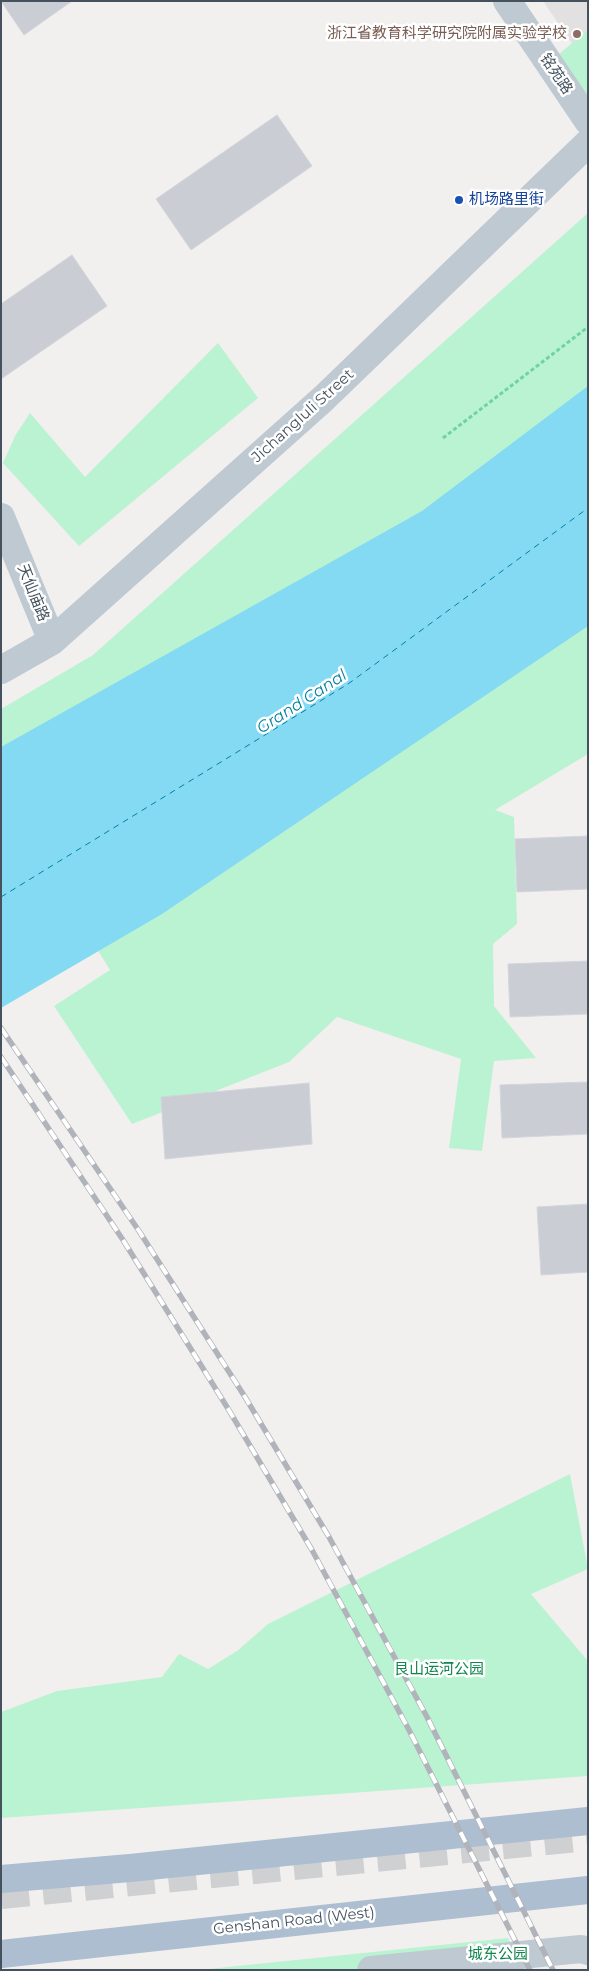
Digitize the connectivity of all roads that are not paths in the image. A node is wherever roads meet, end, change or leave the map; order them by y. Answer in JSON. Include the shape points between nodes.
{"nodes":[{"id":1,"x":507,"y":1,"type":"edge"},
{"id":2,"x":588,"y":121,"type":"edge"},
{"id":3,"x":588,"y":143,"type":"edge"},
{"id":4,"x":1,"y":517,"type":"edge"},
{"id":5,"x":52,"y":641,"type":"junction"},
{"id":6,"x":1,"y":670,"type":"edge"},
{"id":7,"x":588,"y":1821,"type":"edge"},
{"id":8,"x":1,"y":1879,"type":"edge"},
{"id":9,"x":588,"y":1890,"type":"edge"},
{"id":10,"x":588,"y":1951,"type":"edge"},
{"id":11,"x":1,"y":1954,"type":"edge"},
{"id":12,"x":371,"y":1970,"type":"edge"}],
"edges":[{"from":1,"to":2,"type":"street","name":"铭苑路"},
{"from":3,"to":5,"type":"street","name":"Jichangluli Street","via":[[324,398]]},
{"from":4,"to":5,"type":"street","name":"天仙庙路"},
{"from":5,"to":6,"type":"street","name":"Jichangluli Street"},
{"from":7,"to":8,"type":"main road"},
{"from":9,"to":11,"type":"main road","name":"Genshan Road (West)"},
{"from":10,"to":12,"type":"street","via":[[581,1949]]}]}
